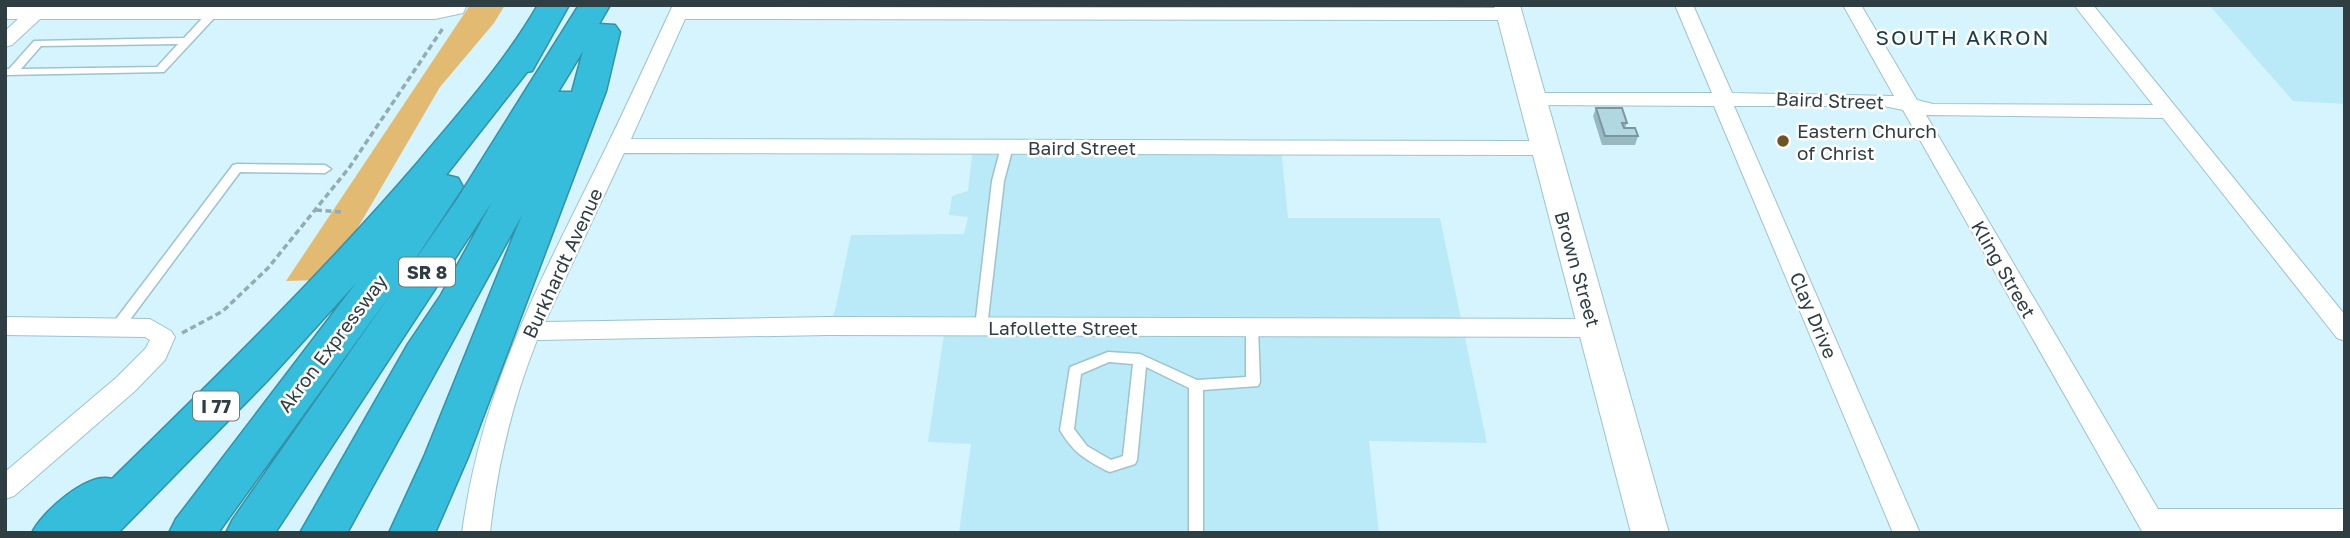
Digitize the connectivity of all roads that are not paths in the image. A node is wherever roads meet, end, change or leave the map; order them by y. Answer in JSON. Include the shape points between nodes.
{"nodes":[{"id":1,"x":554,"y":5,"type":"edge"},
{"id":2,"x":1684,"y":5,"type":"edge"},
{"id":3,"x":1852,"y":5,"type":"edge"},
{"id":4,"x":2083,"y":5,"type":"edge"},
{"id":5,"x":457,"y":7,"type":"edge"},
{"id":6,"x":39,"y":9,"type":"edge"},
{"id":7,"x":680,"y":9,"type":"edge"},
{"id":8,"x":1109,"y":10,"type":"edge"},
{"id":9,"x":1508,"y":10,"type":"edge"},
{"id":10,"x":5,"y":13,"type":"edge"},
{"id":11,"x":213,"y":13,"type":"junction"},
{"id":12,"x":606,"y":14,"type":"edge"},
{"id":13,"x":5,"y":41,"type":"edge"},
{"id":14,"x":187,"y":41,"type":"junction"},
{"id":15,"x":534,"y":41,"type":"junction"},
{"id":16,"x":8,"y":72,"type":"edge"},
{"id":17,"x":1723,"y":98,"type":"junction"},
{"id":18,"x":1533,"y":99,"type":"junction"},
{"id":19,"x":1910,"y":106,"type":"junction"},
{"id":20,"x":2168,"y":112,"type":"junction"},
{"id":21,"x":617,"y":146,"type":"junction"},
{"id":22,"x":1007,"y":147,"type":"junction"},
{"id":23,"x":1546,"y":148,"type":"junction"},
{"id":24,"x":325,"y":169,"type":"dead end"},
{"id":25,"x":340,"y":275,"type":"junction"},
{"id":26,"x":5,"y":326,"type":"edge"},
{"id":27,"x":118,"y":326,"type":"junction"},
{"id":28,"x":981,"y":327,"type":"junction"},
{"id":29,"x":1252,"y":327,"type":"junction"},
{"id":30,"x":1595,"y":328,"type":"junction"},
{"id":31,"x":531,"y":331,"type":"junction"},
{"id":32,"x":2345,"y":332,"type":"edge"},
{"id":33,"x":1140,"y":359,"type":"junction"},
{"id":34,"x":1196,"y":385,"type":"junction"},
{"id":35,"x":5,"y":488,"type":"edge"},
{"id":36,"x":2345,"y":520,"type":"edge"},
{"id":37,"x":2153,"y":527,"type":"edge"},
{"id":38,"x":55,"y":533,"type":"edge"},
{"id":39,"x":88,"y":533,"type":"edge"},
{"id":40,"x":192,"y":533,"type":"edge"},
{"id":41,"x":249,"y":533,"type":"edge"},
{"id":42,"x":323,"y":533,"type":"edge"},
{"id":43,"x":412,"y":533,"type":"edge"},
{"id":44,"x":476,"y":533,"type":"edge"},
{"id":45,"x":1196,"y":533,"type":"edge"},
{"id":46,"x":1650,"y":533,"type":"edge"},
{"id":47,"x":1907,"y":533,"type":"edge"}],
"edges":[{"from":1,"to":15,"type":"highway","name":"Akron Expressway","number":"I 77"},
{"from":2,"to":17,"type":"street","name":"Clay Drive"},
{"from":3,"to":19,"type":"street","name":"Kling Street"},
{"from":4,"to":20,"type":"street"},
{"from":5,"to":11,"type":"street","via":[[435,13]]},
{"from":6,"to":10,"type":"street"},
{"from":6,"to":11,"type":"street"},
{"from":6,"to":13,"type":"street"},
{"from":7,"to":8,"type":"street"},
{"from":7,"to":21,"type":"street","name":"Burkhardt Avenue"},
{"from":8,"to":9,"type":"street"},
{"from":9,"to":18,"type":"main road","name":"Brown Street"},
{"from":11,"to":14,"type":"lane"},
{"from":12,"to":41,"type":"highway","name":"Akron Expressway","number":"SR 8"},
{"from":12,"to":42,"type":"highway","via":[[455,305],[422,355]]},
{"from":12,"to":43,"type":"highway","via":[[589,91]]},
{"from":14,"to":16,"type":"lane","via":[[38,43]]},
{"from":14,"to":16,"type":"lane","via":[[160,70]]},
{"from":15,"to":25,"type":"highway","number":"I 77"},
{"from":15,"to":40,"type":"highway","name":"Akron Expressway","number":"SR 8","via":[[429,211]]},
{"from":17,"to":18,"type":"street","name":"Baird Street"},
{"from":17,"to":19,"type":"street","name":"Baird Street","via":[[1884,100]]},
{"from":17,"to":47,"type":"street","name":"Clay Drive"},
{"from":18,"to":23,"type":"main road","name":"Brown Street"},
{"from":19,"to":20,"type":"street","name":"Baird Street","via":[[1960,111]]},
{"from":19,"to":37,"type":"street","name":"Kling Street"},
{"from":20,"to":32,"type":"street"},
{"from":21,"to":22,"type":"street","name":"Baird Street"},
{"from":21,"to":31,"type":"street","name":"Burkhardt Avenue"},
{"from":22,"to":23,"type":"street","name":"Baird Street"},
{"from":22,"to":28,"type":"lane","via":[[998,181]]},
{"from":23,"to":30,"type":"main road","name":"Brown Street"},
{"from":24,"to":27,"type":"lane","via":[[237,168]]},
{"from":25,"to":38,"type":"highway","via":[[208,404]]},
{"from":25,"to":39,"type":"highway","number":"I 77"},
{"from":26,"to":27,"type":"street"},
{"from":27,"to":35,"type":"street","via":[[150,328],[163,337],[156,353]]},
{"from":28,"to":29,"type":"street","name":"Lafollette Street"},
{"from":28,"to":31,"type":"street","name":"Lafollette Street"},
{"from":29,"to":30,"type":"street","name":"Lafollette Street"},
{"from":29,"to":34,"type":"lane","via":[[1253,382]]},
{"from":30,"to":46,"type":"main road","name":"Brown Street"},
{"from":31,"to":44,"type":"street","name":"Burkhardt Avenue","via":[[491,442]]},
{"from":33,"to":33,"type":"lane","via":[[1108,357],[1075,371],[1067,430],[1082,450],[1110,466],[1130,460]]},
{"from":33,"to":34,"type":"lane"},
{"from":34,"to":45,"type":"lane"},
{"from":36,"to":37,"type":"street"}]}
